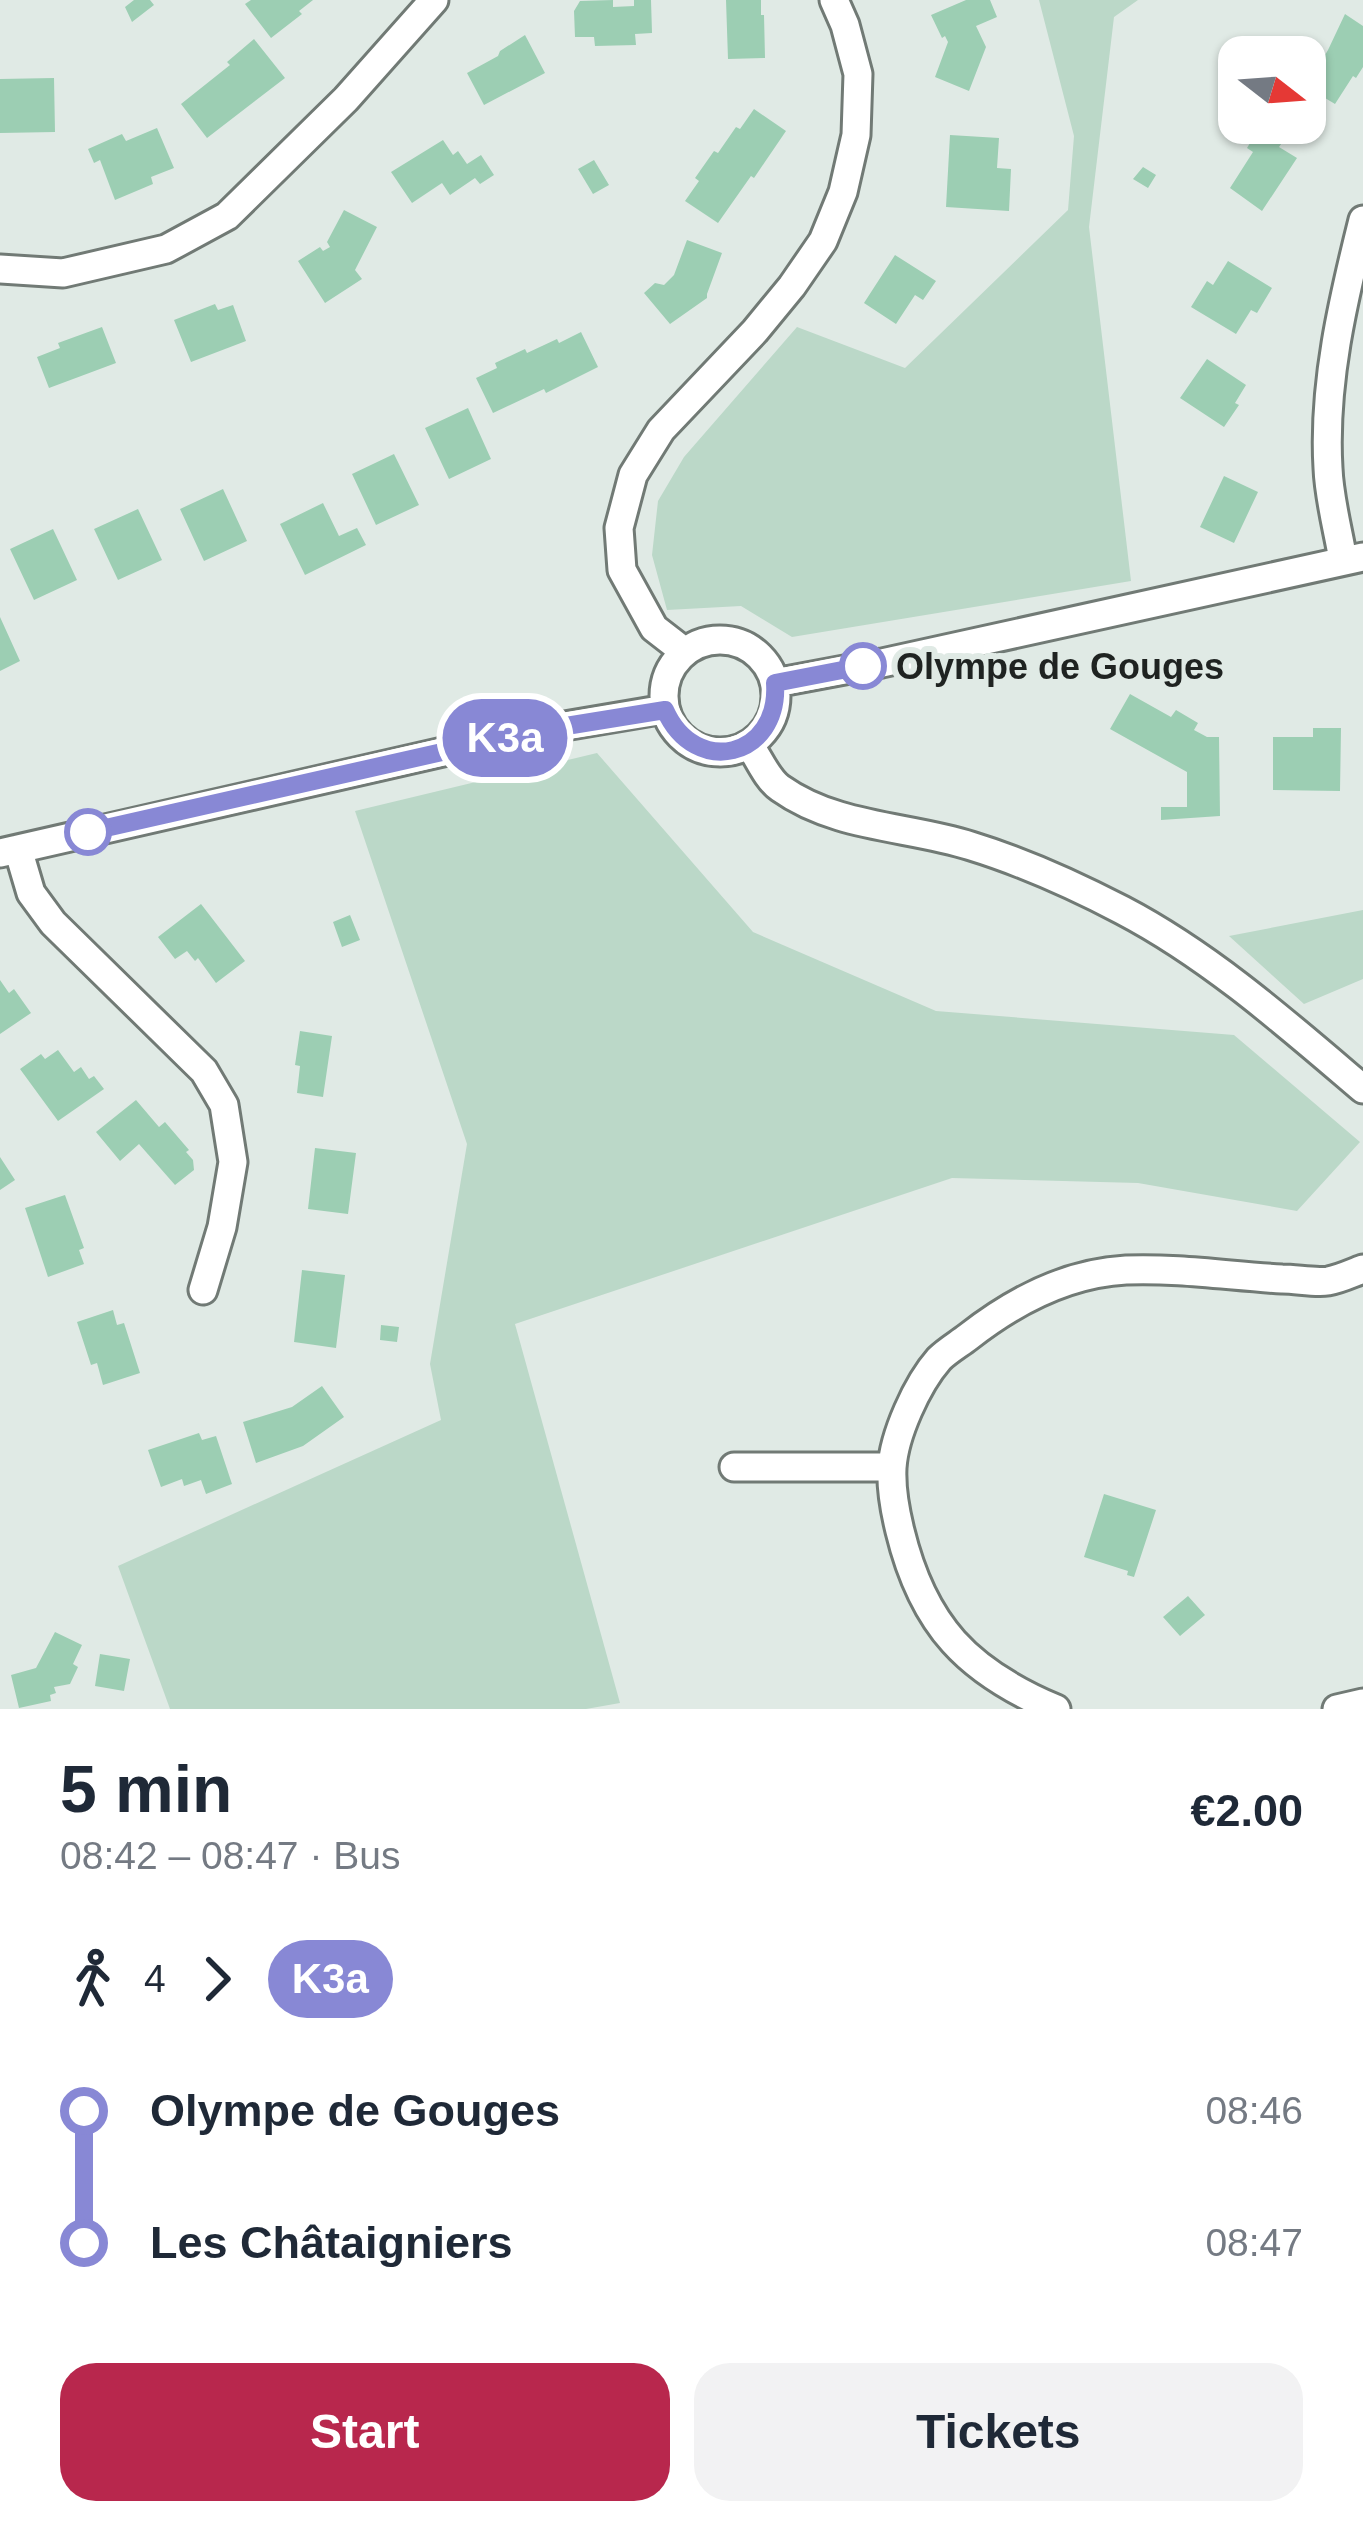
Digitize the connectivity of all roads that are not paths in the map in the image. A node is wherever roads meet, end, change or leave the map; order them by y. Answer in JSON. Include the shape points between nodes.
{"nodes":[{"id":1,"x":434,"y":0,"type":"edge"},
{"id":2,"x":834,"y":0,"type":"edge"},
{"id":3,"x":1363,"y":220,"type":"edge"},
{"id":4,"x":0,"y":269,"type":"edge"},
{"id":5,"x":1353,"y":558,"type":"edge"},
{"id":6,"x":685,"y":652,"type":"junction"},
{"id":7,"x":775,"y":683,"type":"junction"},
{"id":8,"x":665,"y":710,"type":"junction"},
{"id":9,"x":749,"y":744,"type":"junction"},
{"id":10,"x":9,"y":852,"type":"edge"},
{"id":11,"x":1363,"y":1089,"type":"edge"},
{"id":12,"x":1363,"y":1269,"type":"edge"},
{"id":13,"x":203,"y":1290,"type":"dead end"},
{"id":14,"x":734,"y":1467,"type":"dead end"},
{"id":15,"x":892,"y":1467,"type":"junction"},
{"id":16,"x":1363,"y":1703,"type":"edge"},
{"id":17,"x":1056,"y":1709,"type":"edge"},
{"id":18,"x":1337,"y":1709,"type":"edge"}],
"edges":[{"from":1,"to":4,"type":"street","via":[[227,216],[166,249],[63,272]]},
{"from":2,"to":6,"type":"street","via":[[858,74],[844,192],[792,286],[661,430],[633,475],[619,528],[622,570],[653,628]]},
{"from":3,"to":5,"type":"street","via":[[1337,339],[1328,469]]},
{"from":5,"to":7,"type":"street"},
{"from":6,"to":7,"type":"street","via":[[701,643],[738,643],[767,665]]},
{"from":6,"to":8,"type":"street","via":[[666,678]]},
{"from":7,"to":9,"type":"street","via":[[772,717]]},
{"from":8,"to":9,"type":"street","via":[[698,748]]},
{"from":8,"to":10,"type":"street","via":[[535,731]]},
{"from":9,"to":11,"type":"street","via":[[776,787],[830,814],[968,844],[1123,910],[1244,992]]},
{"from":10,"to":13,"type":"street","via":[[53,923],[205,1071],[224,1106],[233,1162]]},
{"from":12,"to":15,"type":"street","via":[[1328,1281],[1175,1270],[1071,1279],[1021,1301],[940,1359],[914,1399]]},
{"from":14,"to":15,"type":"street"},
{"from":15,"to":17,"type":"street","via":[[912,1574],[953,1644],[985,1673]]},
{"from":16,"to":18,"type":"street"}]}
